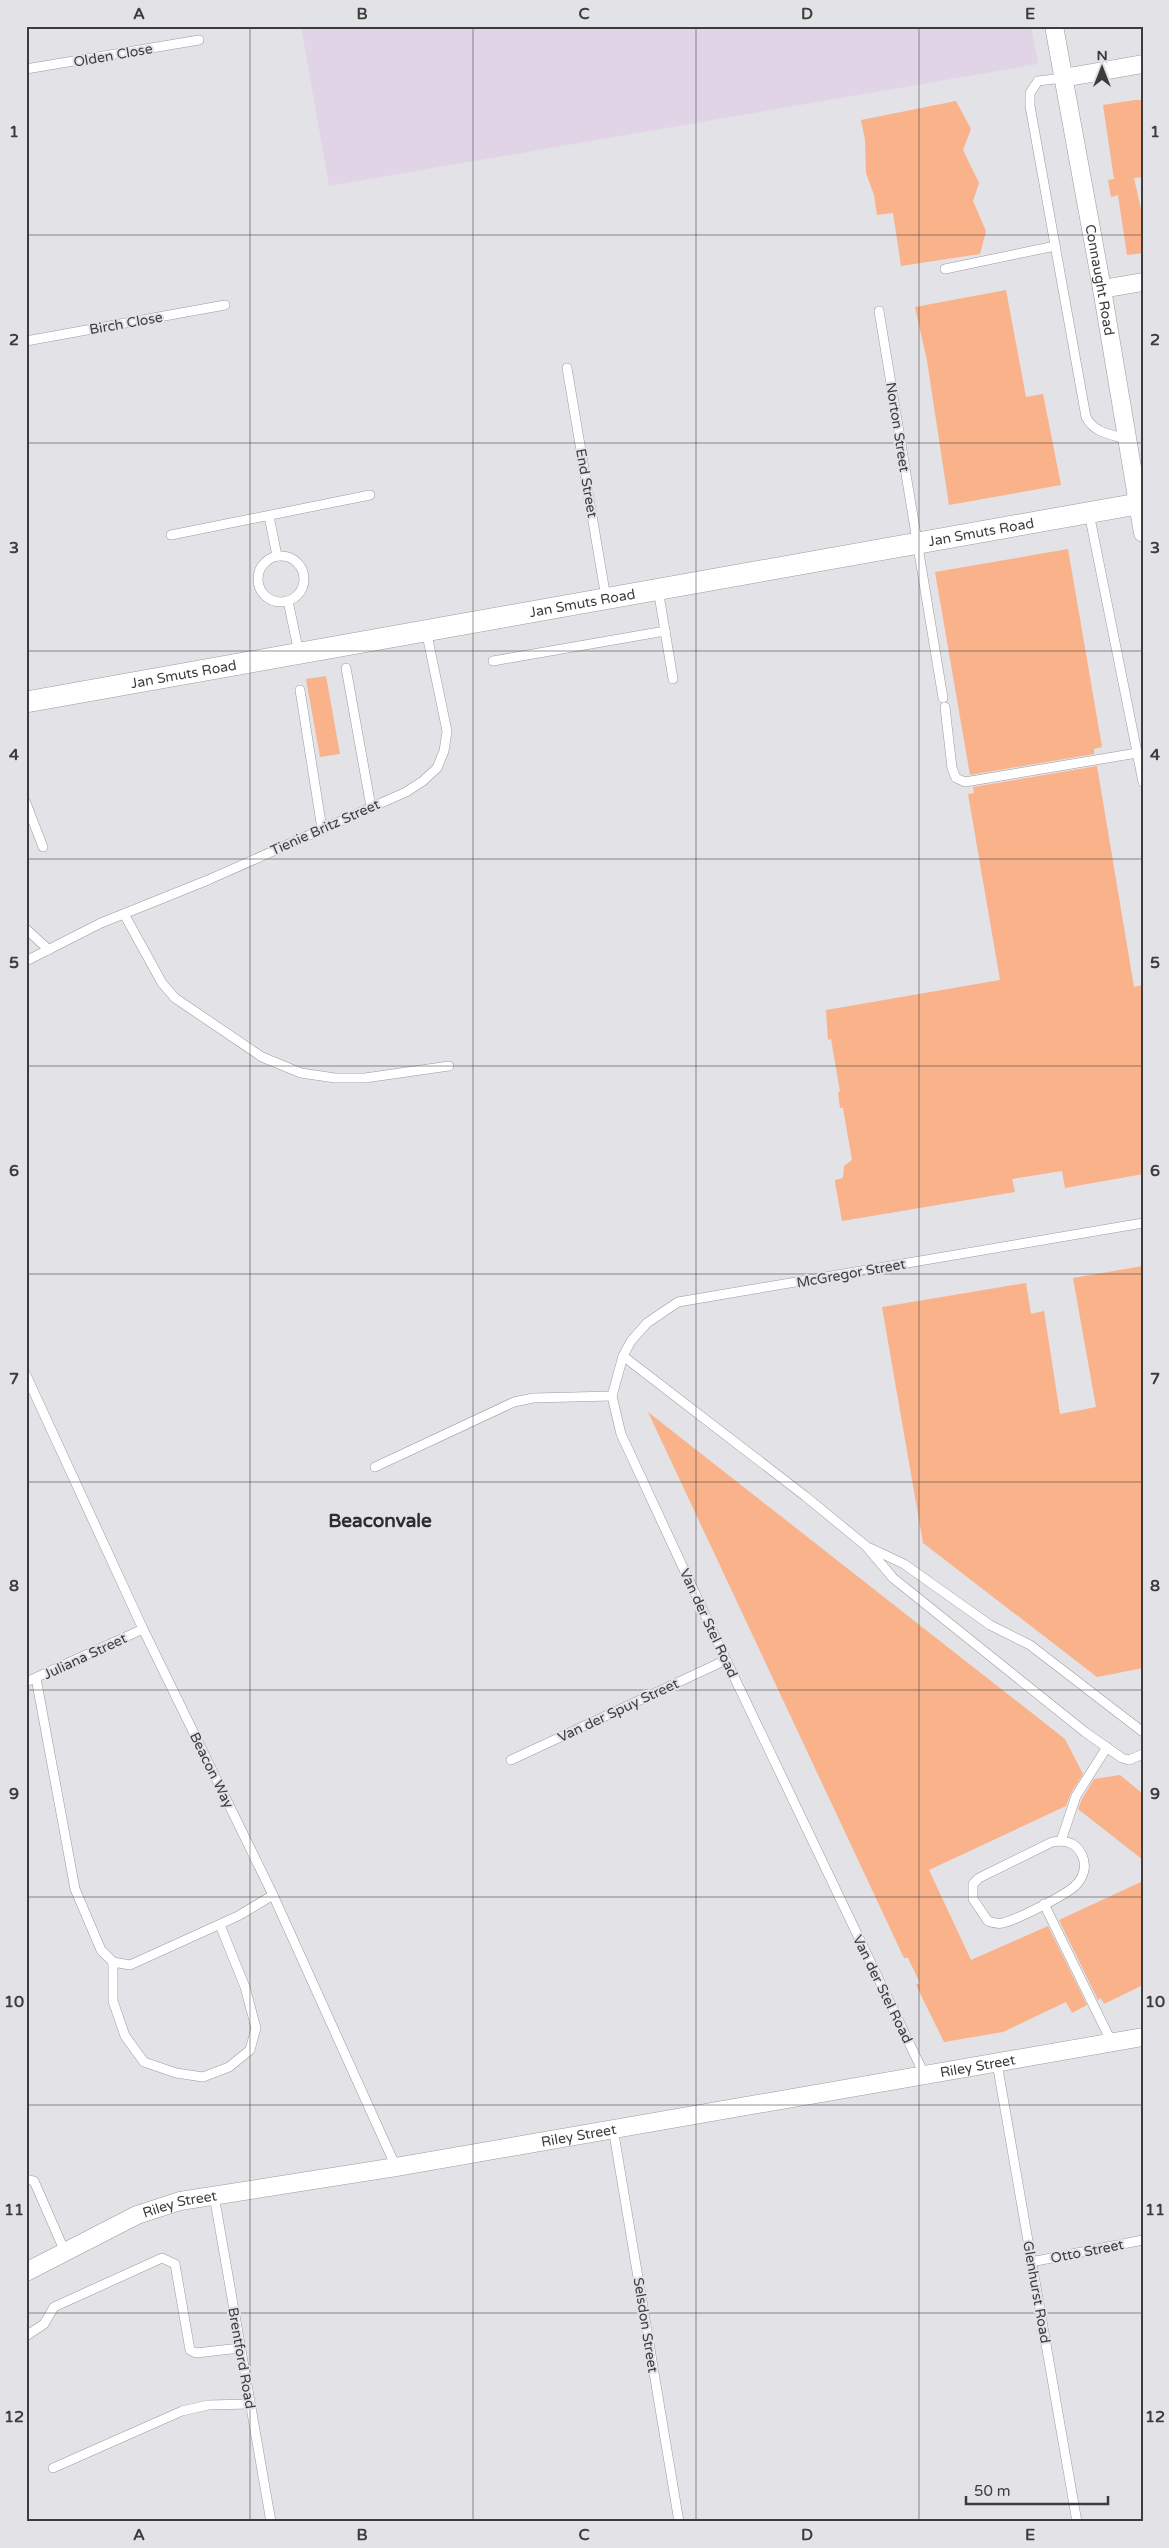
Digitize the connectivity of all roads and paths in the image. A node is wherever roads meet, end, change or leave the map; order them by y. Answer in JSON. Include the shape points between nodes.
{"nodes":[{"id":1,"x":1054,"y":26,"type":"edge"},
{"id":2,"x":199,"y":40,"type":"dead end"},
{"id":3,"x":1143,"y":64,"type":"edge"},
{"id":4,"x":26,"y":69,"type":"edge"},
{"id":5,"x":1063,"y":78,"type":"junction"},
{"id":6,"x":1055,"y":246,"type":"junction"},
{"id":7,"x":945,"y":269,"type":"dead end"},
{"id":8,"x":1143,"y":282,"type":"edge"},
{"id":9,"x":1102,"y":289,"type":"junction"},
{"id":10,"x":225,"y":306,"type":"dead end"},
{"id":11,"x":879,"y":311,"type":"dead end"},
{"id":12,"x":26,"y":341,"type":"edge"},
{"id":13,"x":567,"y":368,"type":"dead end"},
{"id":14,"x":1127,"y":439,"type":"junction"},
{"id":15,"x":370,"y":495,"type":"dead end"},
{"id":16,"x":1140,"y":504,"type":"edge"},
{"id":17,"x":1089,"y":513,"type":"junction"},
{"id":18,"x":268,"y":516,"type":"junction"},
{"id":19,"x":1143,"y":533,"type":"edge"},
{"id":20,"x":171,"y":535,"type":"dead end"},
{"id":21,"x":916,"y":543,"type":"junction"},
{"id":22,"x":277,"y":556,"type":"junction"},
{"id":23,"x":658,"y":589,"type":"junction"},
{"id":24,"x":606,"y":598,"type":"junction"},
{"id":25,"x":288,"y":601,"type":"junction"},
{"id":26,"x":426,"y":630,"type":"junction"},
{"id":27,"x":665,"y":631,"type":"junction"},
{"id":28,"x":299,"y":653,"type":"junction"},
{"id":29,"x":493,"y":660,"type":"dead end"},
{"id":30,"x":346,"y":668,"type":"dead end"},
{"id":31,"x":673,"y":679,"type":"dead end"},
{"id":32,"x":300,"y":690,"type":"dead end"},
{"id":33,"x":26,"y":702,"type":"edge"},
{"id":34,"x":1137,"y":753,"type":"junction"},
{"id":35,"x":1143,"y":782,"type":"edge"},
{"id":36,"x":26,"y":803,"type":"edge"},
{"id":37,"x":371,"y":807,"type":"junction"},
{"id":38,"x":322,"y":829,"type":"junction"},
{"id":39,"x":43,"y":847,"type":"dead end"},
{"id":40,"x":124,"y":914,"type":"junction"},
{"id":41,"x":26,"y":929,"type":"edge"},
{"id":42,"x":49,"y":950,"type":"junction"},
{"id":43,"x":26,"y":961,"type":"edge"},
{"id":44,"x":449,"y":1066,"type":"dead end"},
{"id":45,"x":1143,"y":1223,"type":"edge"},
{"id":46,"x":623,"y":1356,"type":"junction"},
{"id":47,"x":26,"y":1375,"type":"edge"},
{"id":48,"x":612,"y":1396,"type":"junction"},
{"id":49,"x":375,"y":1467,"type":"dead end"},
{"id":50,"x":866,"y":1546,"type":"junction"},
{"id":51,"x":143,"y":1629,"type":"junction"},
{"id":52,"x":726,"y":1660,"type":"junction"},
{"id":53,"x":36,"y":1678,"type":"junction"},
{"id":54,"x":26,"y":1682,"type":"edge"},
{"id":55,"x":1143,"y":1732,"type":"edge"},
{"id":56,"x":1107,"y":1747,"type":"junction"},
{"id":57,"x":1143,"y":1754,"type":"edge"},
{"id":58,"x":511,"y":1760,"type":"dead end"},
{"id":59,"x":1061,"y":1841,"type":"junction"},
{"id":60,"x":273,"y":1895,"type":"junction"},
{"id":61,"x":1044,"y":1904,"type":"junction"},
{"id":62,"x":220,"y":1925,"type":"junction"},
{"id":63,"x":113,"y":1962,"type":"junction"},
{"id":64,"x":1143,"y":2037,"type":"edge"},
{"id":65,"x":1112,"y":2043,"type":"junction"},
{"id":66,"x":997,"y":2063,"type":"junction"},
{"id":67,"x":924,"y":2074,"type":"junction"},
{"id":68,"x":614,"y":2128,"type":"junction"},
{"id":69,"x":396,"y":2167,"type":"junction"},
{"id":70,"x":26,"y":2178,"type":"edge"},
{"id":71,"x":214,"y":2195,"type":"junction"},
{"id":72,"x":1143,"y":2240,"type":"edge"},
{"id":73,"x":65,"y":2252,"type":"junction"},
{"id":74,"x":1032,"y":2262,"type":"junction"},
{"id":75,"x":26,"y":2272,"type":"edge"},
{"id":76,"x":26,"y":2336,"type":"edge"},
{"id":77,"x":240,"y":2348,"type":"junction"},
{"id":78,"x":250,"y":2404,"type":"junction"},
{"id":79,"x":53,"y":2468,"type":"dead end"},
{"id":80,"x":271,"y":2522,"type":"edge"},
{"id":81,"x":679,"y":2522,"type":"edge"},
{"id":82,"x":1077,"y":2522,"type":"edge"}],
"edges":[{"from":1,"to":5,"type":"street","name":"Connaught Road"},
{"from":2,"to":4,"type":"lane","name":"Olden Close"},
{"from":3,"to":5,"type":"street"},
{"from":5,"to":6,"type":"lane","via":[[1038,82],[1030,93]]},
{"from":5,"to":9,"type":"street","name":"Connaught Road"},
{"from":6,"to":7,"type":"lane"},
{"from":6,"to":14,"type":"lane","via":[[1086,418],[1105,433]]},
{"from":8,"to":9,"type":"street"},
{"from":9,"to":14,"type":"street","name":"Connaught Road"},
{"from":10,"to":12,"type":"lane","name":"Birch Close"},
{"from":11,"to":21,"type":"lane","name":"Norton Street"},
{"from":13,"to":24,"type":"lane","name":"End Street"},
{"from":14,"to":16,"type":"street","name":"Connaught Road"},
{"from":15,"to":18,"type":"lane"},
{"from":16,"to":17,"type":"street","name":"Jan Smuts Road"},
{"from":16,"to":19,"type":"street","name":"Connaught Road"},
{"from":17,"to":21,"type":"street","name":"Jan Smuts Road"},
{"from":17,"to":34,"type":"lane"},
{"from":18,"to":20,"type":"lane"},
{"from":18,"to":22,"type":"lane"},
{"from":21,"to":23,"type":"street","name":"Jan Smuts Road"},
{"from":21,"to":34,"type":"lane","name":"Norton Street","via":[[956,778],[965,782]]},
{"from":22,"to":25,"type":"lane","via":[[287,556],[302,568],[302,588]]},
{"from":22,"to":25,"type":"lane","via":[[260,568],[257,579],[267,598],[277,602]]},
{"from":23,"to":24,"type":"street","name":"Jan Smuts Road"},
{"from":23,"to":27,"type":"lane"},
{"from":24,"to":26,"type":"street","name":"Jan Smuts Road"},
{"from":25,"to":28,"type":"lane"},
{"from":26,"to":28,"type":"street","name":"Jan Smuts Road"},
{"from":26,"to":37,"type":"lane","name":"Tienie Britz Street","via":[[447,731],[444,751],[437,768],[423,781]]},
{"from":27,"to":29,"type":"lane"},
{"from":27,"to":31,"type":"lane"},
{"from":28,"to":33,"type":"street","name":"Jan Smuts Road"},
{"from":30,"to":37,"type":"lane"},
{"from":32,"to":38,"type":"lane"},
{"from":34,"to":35,"type":"lane"},
{"from":36,"to":39,"type":"lane"},
{"from":37,"to":38,"type":"lane","name":"Tienie Britz Street"},
{"from":38,"to":40,"type":"lane","name":"Tienie Britz Street"},
{"from":40,"to":42,"type":"lane","name":"Tienie Britz Street"},
{"from":40,"to":44,"type":"lane","via":[[162,983],[175,998],[262,1057],[301,1073],[335,1078],[364,1078]]},
{"from":41,"to":42,"type":"lane"},
{"from":42,"to":43,"type":"lane","name":"Tienie Britz Street"},
{"from":45,"to":46,"type":"lane","name":"McGregor Street","via":[[678,1302],[646,1323]]},
{"from":46,"to":48,"type":"lane","name":"McGregor Street"},
{"from":46,"to":50,"type":"lane"},
{"from":47,"to":51,"type":"lane","name":"Beacon Way"},
{"from":48,"to":49,"type":"lane","via":[[533,1398],[514,1402]]},
{"from":48,"to":52,"type":"lane","name":"Van der Stel Road","via":[[621,1434]]},
{"from":50,"to":55,"type":"lane","via":[[904,1564],[990,1625],[1030,1645]]},
{"from":50,"to":56,"type":"lane","via":[[893,1578]]},
{"from":51,"to":53,"type":"lane","name":"Juliana Street"},
{"from":51,"to":60,"type":"lane","name":"Beacon Way"},
{"from":52,"to":58,"type":"lane","name":"Van der Spuy Street"},
{"from":52,"to":67,"type":"lane","name":"Van der Stel Road"},
{"from":53,"to":54,"type":"lane","name":"Juliana Street"},
{"from":53,"to":63,"type":"lane","via":[[75,1889],[101,1950]]},
{"from":56,"to":57,"type":"lane","via":[[1129,1760]]},
{"from":56,"to":59,"type":"lane","via":[[1076,1796]]},
{"from":59,"to":61,"type":"lane","via":[[1070,1842],[1078,1848],[1085,1866],[1074,1887]]},
{"from":59,"to":61,"type":"lane","via":[[1052,1842],[978,1878],[973,1884],[973,1899],[982,1915],[995,1923],[1003,1923]]},
{"from":60,"to":62,"type":"lane"},
{"from":60,"to":69,"type":"lane","name":"Beacon Way"},
{"from":61,"to":65,"type":"lane"},
{"from":62,"to":63,"type":"lane","via":[[130,1965]]},
{"from":62,"to":63,"type":"lane","via":[[245,1988],[256,2028],[250,2050],[229,2067],[203,2077],[176,2073],[144,2062],[125,2036],[113,2001]]},
{"from":64,"to":65,"type":"street","name":"Riley Street"},
{"from":65,"to":66,"type":"street","name":"Riley Street"},
{"from":66,"to":67,"type":"street","name":"Riley Street"},
{"from":66,"to":74,"type":"lane","name":"Glenhurst Road"},
{"from":67,"to":68,"type":"street","name":"Riley Street"},
{"from":68,"to":69,"type":"street","name":"Riley Street"},
{"from":68,"to":81,"type":"lane","name":"Selsdon Street"},
{"from":69,"to":71,"type":"street","name":"Riley Street"},
{"from":70,"to":73,"type":"lane","via":[[34,2181]]},
{"from":71,"to":73,"type":"street","name":"Riley Street","via":[[160,2206]]},
{"from":71,"to":77,"type":"lane","name":"Brentford Road"},
{"from":72,"to":74,"type":"lane","name":"Otto Street"},
{"from":73,"to":75,"type":"street","name":"Riley Street"},
{"from":74,"to":82,"type":"lane","name":"Glenhurst Road"},
{"from":76,"to":77,"type":"lane","via":[[44,2324],[54,2307],[162,2258],[175,2264],[190,2350],[196,2353]]},
{"from":77,"to":78,"type":"lane","name":"Brentford Road"},
{"from":78,"to":79,"type":"lane","via":[[208,2405],[182,2411]]},
{"from":78,"to":80,"type":"lane","name":"Brentford Road"}]}
